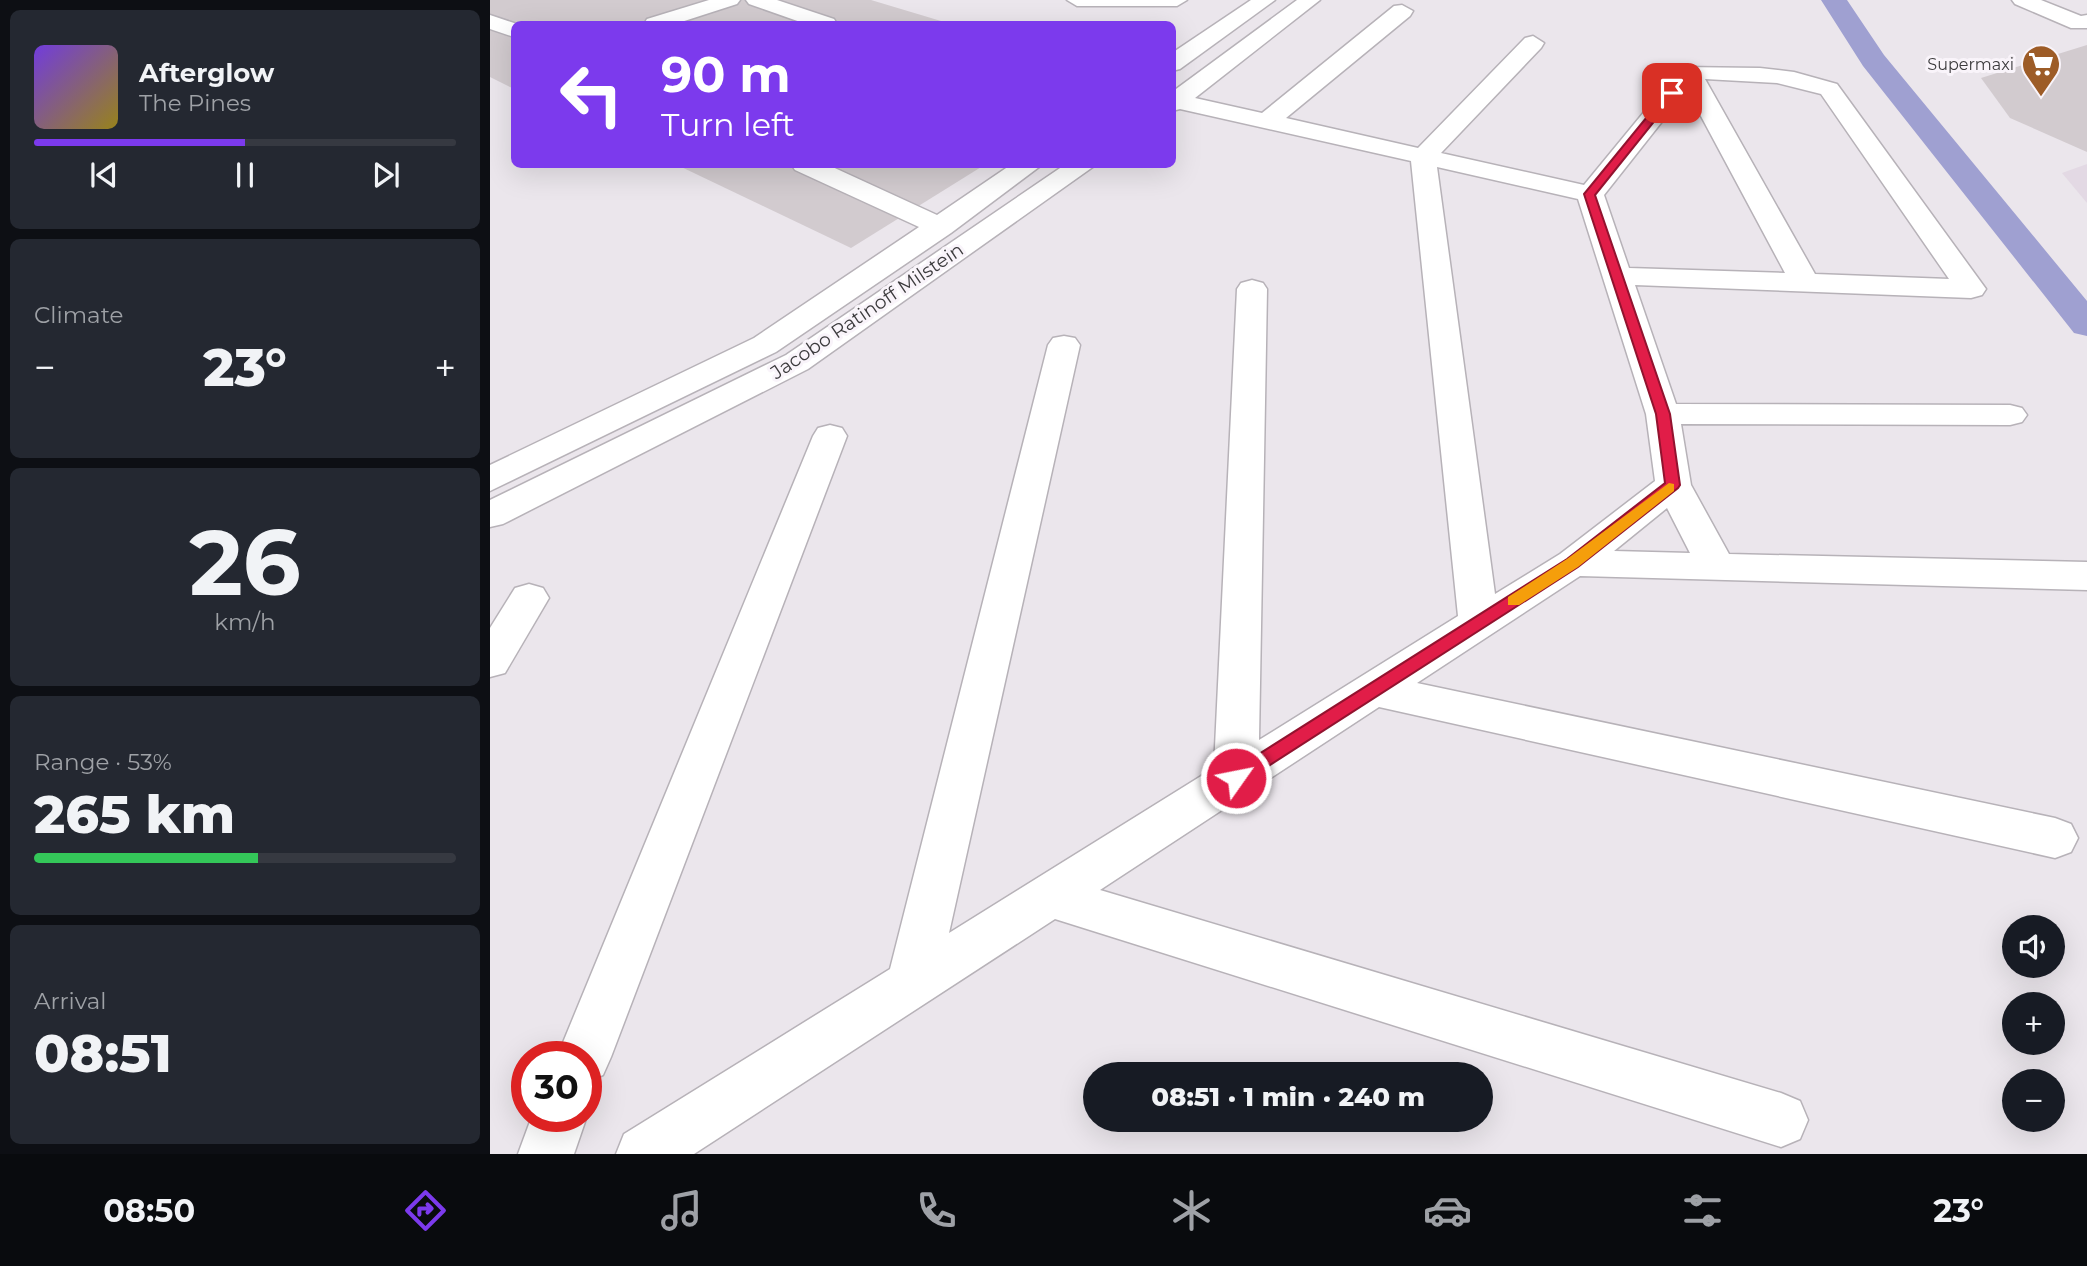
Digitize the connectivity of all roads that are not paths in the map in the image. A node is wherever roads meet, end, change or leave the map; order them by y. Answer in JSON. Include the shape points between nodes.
{"nodes":[{"id":1,"x":730,"y":0,"type":"edge"},
{"id":2,"x":756,"y":0,"type":"edge"},
{"id":3,"x":1050,"y":0,"type":"edge"},
{"id":4,"x":1077,"y":0,"type":"edge"},
{"id":5,"x":1177,"y":0,"type":"edge"},
{"id":6,"x":1265,"y":0,"type":"edge"},
{"id":7,"x":1310,"y":0,"type":"edge"},
{"id":8,"x":2022,"y":0,"type":"edge"},
{"id":9,"x":1402,"y":11,"type":"dead end"},
{"id":10,"x":1112,"y":20,"type":"dead end"},
{"id":11,"x":490,"y":21,"type":"edge"},
{"id":12,"x":664,"y":21,"type":"edge"},
{"id":13,"x":817,"y":21,"type":"edge"},
{"id":14,"x":2087,"y":21,"type":"edge"},
{"id":15,"x":511,"y":30,"type":"edge"},
{"id":16,"x":1176,"y":41,"type":"edge"},
{"id":17,"x":1533,"y":43,"type":"dead end"},
{"id":18,"x":1198,"y":46,"type":"junction"},
{"id":19,"x":1237,"y":55,"type":"junction"},
{"id":20,"x":1176,"y":61,"type":"edge"},
{"id":21,"x":1689,"y":72,"type":"junction"},
{"id":22,"x":1176,"y":101,"type":"edge"},
{"id":23,"x":1176,"y":102,"type":"edge"},
{"id":24,"x":1267,"y":121,"type":"junction"},
{"id":25,"x":1423,"y":157,"type":"junction"},
{"id":26,"x":812,"y":168,"type":"edge"},
{"id":27,"x":1024,"y":168,"type":"edge"},
{"id":28,"x":1078,"y":168,"type":"edge"},
{"id":29,"x":1590,"y":194,"type":"junction"},
{"id":30,"x":941,"y":227,"type":"junction"},
{"id":31,"x":1617,"y":276,"type":"junction"},
{"id":32,"x":1806,"y":285,"type":"junction"},
{"id":33,"x":1252,"y":289,"type":"dead end"},
{"id":34,"x":1064,"y":345,"type":"dead end"},
{"id":35,"x":1663,"y":414,"type":"junction"},
{"id":36,"x":2010,"y":415,"type":"dead end"},
{"id":37,"x":830,"y":436,"type":"dead end"},
{"id":38,"x":490,"y":479,"type":"edge"},
{"id":39,"x":1672,"y":485,"type":"junction"},
{"id":40,"x":490,"y":515,"type":"edge"},
{"id":41,"x":1573,"y":563,"type":"junction"},
{"id":42,"x":1717,"y":567,"type":"junction"},
{"id":43,"x":2087,"y":576,"type":"edge"},
{"id":44,"x":529,"y":598,"type":"dead end"},
{"id":45,"x":1479,"y":623,"type":"junction"},
{"id":46,"x":490,"y":662,"type":"edge"},
{"id":47,"x":1374,"y":690,"type":"junction"},
{"id":48,"x":1236,"y":778,"type":"junction"},
{"id":49,"x":2055,"y":838,"type":"dead end"},
{"id":50,"x":1049,"y":896,"type":"junction"},
{"id":51,"x":912,"y":984,"type":"junction"},
{"id":52,"x":590,"y":1041,"type":"edge"},
{"id":53,"x":1781,"y":1120,"type":"dead end"},
{"id":54,"x":554,"y":1132,"type":"edge"},
{"id":55,"x":546,"y":1154,"type":"edge"},
{"id":56,"x":644,"y":1154,"type":"edge"}],
"edges":[{"from":1,"to":12,"type":"street"},
{"from":2,"to":13,"type":"street"},
{"from":3,"to":10,"type":"street"},
{"from":4,"to":5,"type":"street"},
{"from":6,"to":18,"type":"street"},
{"from":7,"to":19,"type":"street"},
{"from":8,"to":14,"type":"street","via":[[2079,23]]},
{"from":9,"to":24,"type":"street"},
{"from":11,"to":15,"type":"street"},
{"from":16,"to":18,"type":"street"},
{"from":17,"to":25,"type":"street"},
{"from":18,"to":19,"type":"street"},
{"from":18,"to":20,"type":"street"},
{"from":19,"to":22,"type":"street"},
{"from":21,"to":29,"type":"street"},
{"from":21,"to":32,"type":"street"},
{"from":21,"to":32,"type":"street","via":[[1770,74],[1829,89],[1971,289]]},
{"from":23,"to":24,"type":"street"},
{"from":24,"to":25,"type":"street"},
{"from":25,"to":29,"type":"street"},
{"from":25,"to":45,"type":"street"},
{"from":26,"to":30,"type":"street"},
{"from":27,"to":30,"type":"street","name":"Jacobo Ratinoff Milstein"},
{"from":28,"to":40,"type":"street","name":"Jacobo Ratinoff Milstein","via":[[797,362]]},
{"from":29,"to":31,"type":"street"},
{"from":30,"to":38,"type":"street","name":"Jacobo Ratinoff Milstein","via":[[765,345]]},
{"from":31,"to":32,"type":"street"},
{"from":31,"to":35,"type":"street"},
{"from":33,"to":48,"type":"street"},
{"from":34,"to":51,"type":"street"},
{"from":35,"to":36,"type":"street"},
{"from":35,"to":39,"type":"street"},
{"from":37,"to":52,"type":"street"},
{"from":39,"to":41,"type":"street"},
{"from":39,"to":42,"type":"street"},
{"from":41,"to":42,"type":"street"},
{"from":41,"to":45,"type":"street"},
{"from":42,"to":43,"type":"street"},
{"from":44,"to":46,"type":"street"},
{"from":45,"to":47,"type":"street"},
{"from":47,"to":48,"type":"street"},
{"from":47,"to":49,"type":"street"},
{"from":48,"to":50,"type":"street"},
{"from":50,"to":51,"type":"street"},
{"from":50,"to":53,"type":"street"},
{"from":51,"to":56,"type":"street"},
{"from":54,"to":55,"type":"street"}]}
